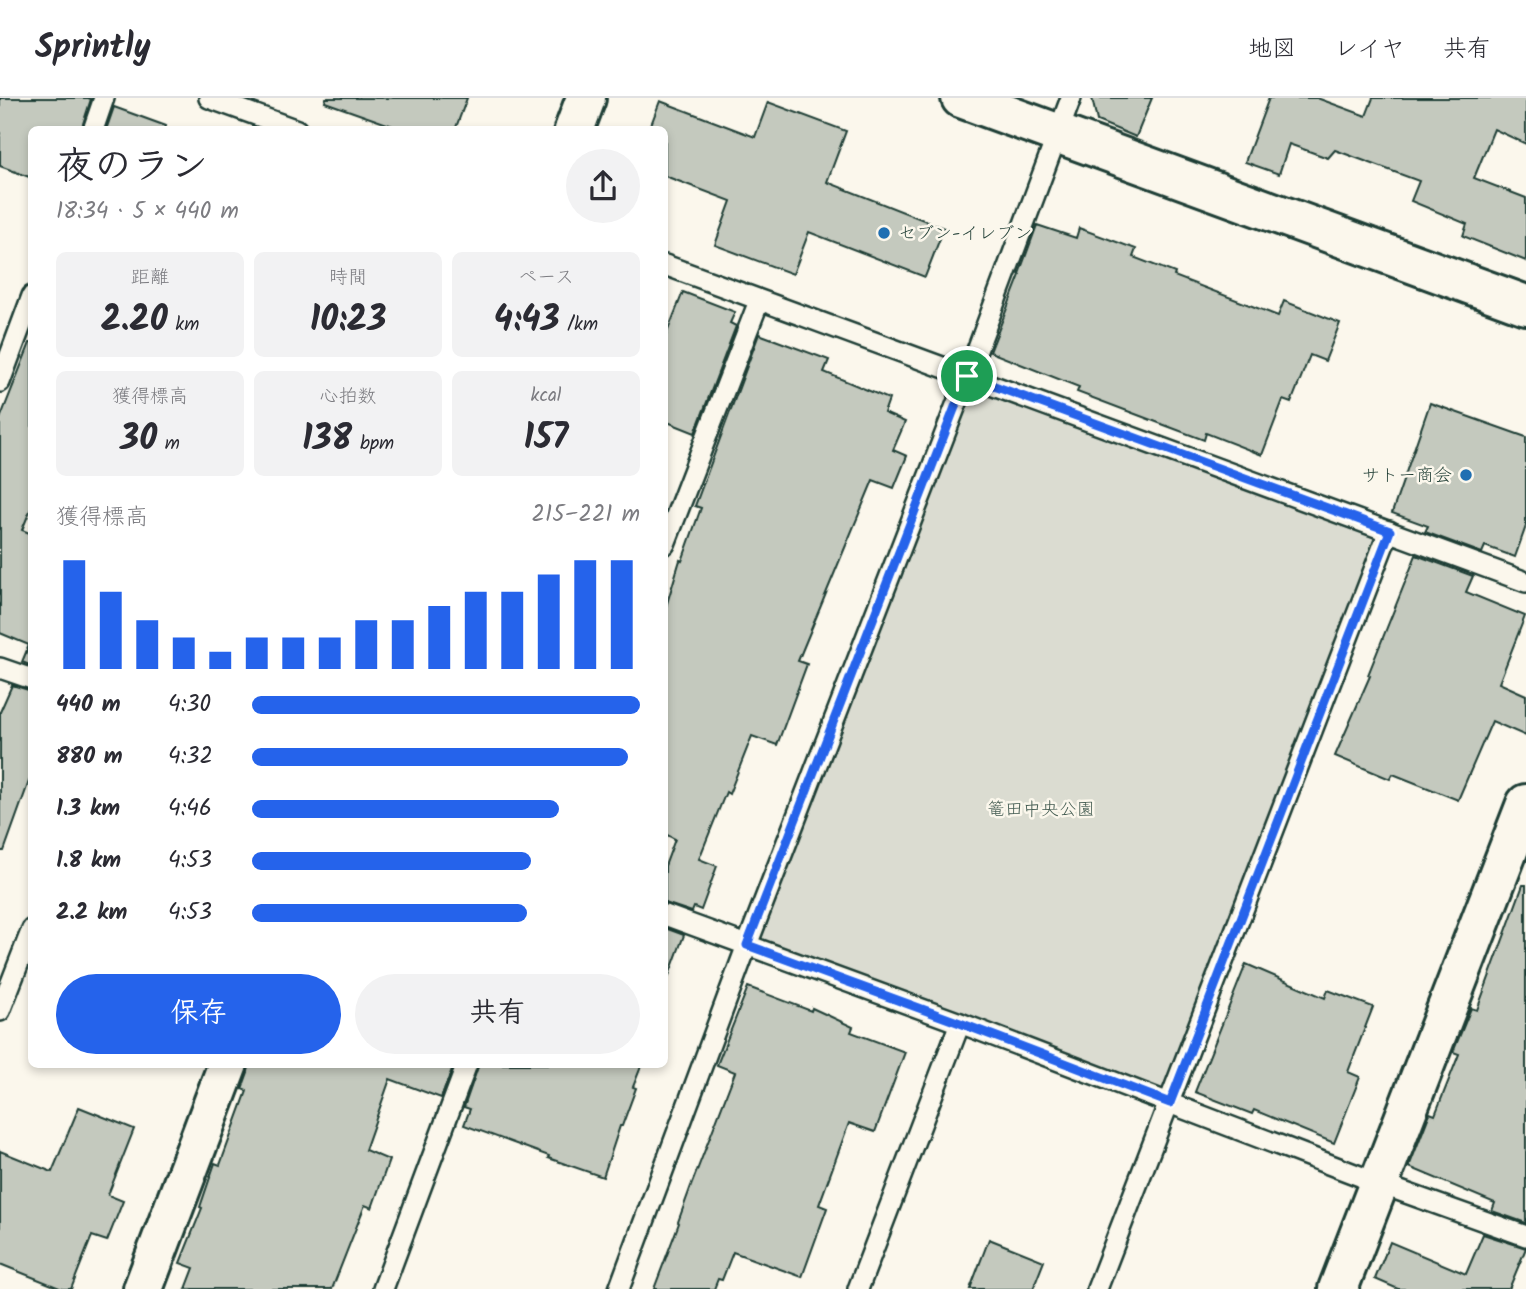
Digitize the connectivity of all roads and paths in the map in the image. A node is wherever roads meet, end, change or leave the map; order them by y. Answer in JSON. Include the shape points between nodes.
{"nodes":[{"id":1,"x":104,"y":98,"type":"edge"},
{"id":2,"x":209,"y":98,"type":"edge"},
{"id":3,"x":586,"y":98,"type":"edge"},
{"id":4,"x":961,"y":98,"type":"edge"},
{"id":5,"x":1071,"y":98,"type":"edge"},
{"id":6,"x":94,"y":126,"type":"edge"},
{"id":7,"x":286,"y":126,"type":"edge"},
{"id":8,"x":576,"y":126,"type":"edge"},
{"id":9,"x":1057,"y":134,"type":"junction"},
{"id":10,"x":668,"y":266,"type":"edge"},
{"id":11,"x":759,"y":301,"type":"junction"},
{"id":12,"x":1526,"y":304,"type":"edge"},
{"id":13,"x":28,"y":307,"type":"edge"},
{"id":14,"x":967,"y":376,"type":"junction"},
{"id":15,"x":0,"y":382,"type":"edge"},
{"id":16,"x":1390,"y":531,"type":"junction"},
{"id":17,"x":668,"y":536,"type":"edge"},
{"id":18,"x":1526,"y":582,"type":"edge"},
{"id":19,"x":0,"y":668,"type":"edge"},
{"id":20,"x":28,"y":678,"type":"edge"},
{"id":21,"x":1526,"y":804,"type":"edge"},
{"id":22,"x":668,"y":916,"type":"edge"},
{"id":23,"x":28,"y":939,"type":"edge"},
{"id":24,"x":747,"y":945,"type":"junction"},
{"id":25,"x":0,"y":1011,"type":"edge"},
{"id":26,"x":960,"y":1023,"type":"junction"},
{"id":27,"x":226,"y":1068,"type":"edge"},
{"id":28,"x":466,"y":1068,"type":"edge"},
{"id":29,"x":1170,"y":1103,"type":"junction"},
{"id":30,"x":1378,"y":1183,"type":"junction"},
{"id":31,"x":1526,"y":1236,"type":"edge"},
{"id":32,"x":143,"y":1289,"type":"edge"},
{"id":33,"x":383,"y":1289,"type":"edge"},
{"id":34,"x":619,"y":1289,"type":"edge"},
{"id":35,"x":858,"y":1289,"type":"edge"},
{"id":36,"x":1097,"y":1289,"type":"edge"},
{"id":37,"x":1338,"y":1289,"type":"edge"}],
"edges":[{"from":1,"to":6,"type":"lane"},
{"from":2,"to":7,"type":"lane"},
{"from":3,"to":8,"type":"street"},
{"from":4,"to":9,"type":"street"},
{"from":5,"to":9,"type":"lane"},
{"from":9,"to":12,"type":"street"},
{"from":9,"to":14,"type":"lane"},
{"from":10,"to":11,"type":"lane"},
{"from":11,"to":14,"type":"lane"},
{"from":11,"to":17,"type":"lane"},
{"from":13,"to":15,"type":"lane"},
{"from":14,"to":16,"type":"lane"},
{"from":14,"to":24,"type":"lane"},
{"from":16,"to":18,"type":"lane"},
{"from":16,"to":29,"type":"lane"},
{"from":19,"to":20,"type":"lane"},
{"from":21,"to":30,"type":"street"},
{"from":22,"to":24,"type":"lane"},
{"from":23,"to":25,"type":"lane"},
{"from":24,"to":26,"type":"lane"},
{"from":24,"to":34,"type":"lane"},
{"from":26,"to":29,"type":"lane"},
{"from":26,"to":35,"type":"lane"},
{"from":27,"to":32,"type":"street"},
{"from":28,"to":33,"type":"lane"},
{"from":29,"to":30,"type":"lane"},
{"from":29,"to":36,"type":"lane"},
{"from":30,"to":31,"type":"lane"},
{"from":30,"to":37,"type":"street"}]}
